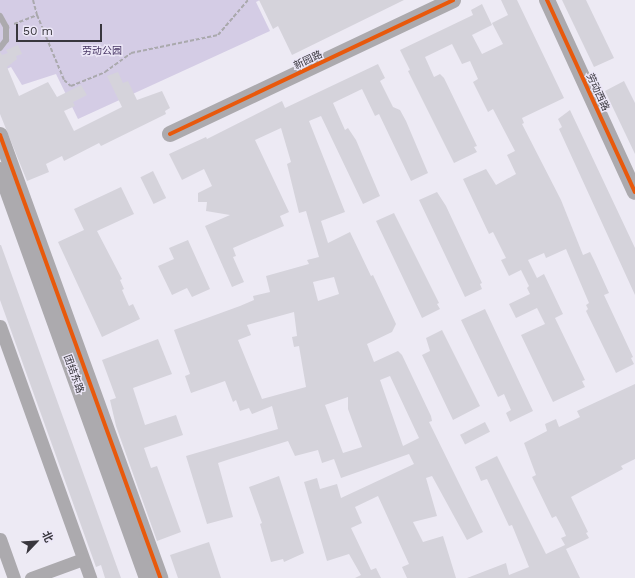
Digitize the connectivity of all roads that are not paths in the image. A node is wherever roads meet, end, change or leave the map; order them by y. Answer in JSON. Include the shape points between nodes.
{"nodes":[{"id":1,"x":453,"y":0,"type":"edge"},
{"id":2,"x":547,"y":0,"type":"edge"},
{"id":3,"x":0,"y":16,"type":"edge"},
{"id":4,"x":0,"y":48,"type":"edge"},
{"id":5,"x":170,"y":134,"type":"dead end"},
{"id":6,"x":0,"y":135,"type":"edge"},
{"id":7,"x":0,"y":170,"type":"edge"},
{"id":8,"x":635,"y":192,"type":"edge"},
{"id":9,"x":0,"y":326,"type":"edge"},
{"id":10,"x":0,"y":539,"type":"edge"},
{"id":11,"x":83,"y":559,"type":"junction"},
{"id":12,"x":14,"y":578,"type":"edge"},
{"id":13,"x":31,"y":578,"type":"edge"},
{"id":14,"x":90,"y":578,"type":"edge"},
{"id":15,"x":147,"y":578,"type":"edge"},
{"id":16,"x":160,"y":578,"type":"edge"}],
"edges":[{"from":1,"to":5,"type":"street","name":"新园路"},
{"from":2,"to":8,"type":"street","name":"劳动西路"},
{"from":3,"to":4,"type":"lane","via":[[6,27],[6,40]]},
{"from":6,"to":16,"type":"street"},
{"from":7,"to":15,"type":"street","name":"团结东路"},
{"from":9,"to":11,"type":"street"},
{"from":10,"to":12,"type":"street"},
{"from":11,"to":13,"type":"street"},
{"from":11,"to":14,"type":"street"}]}
